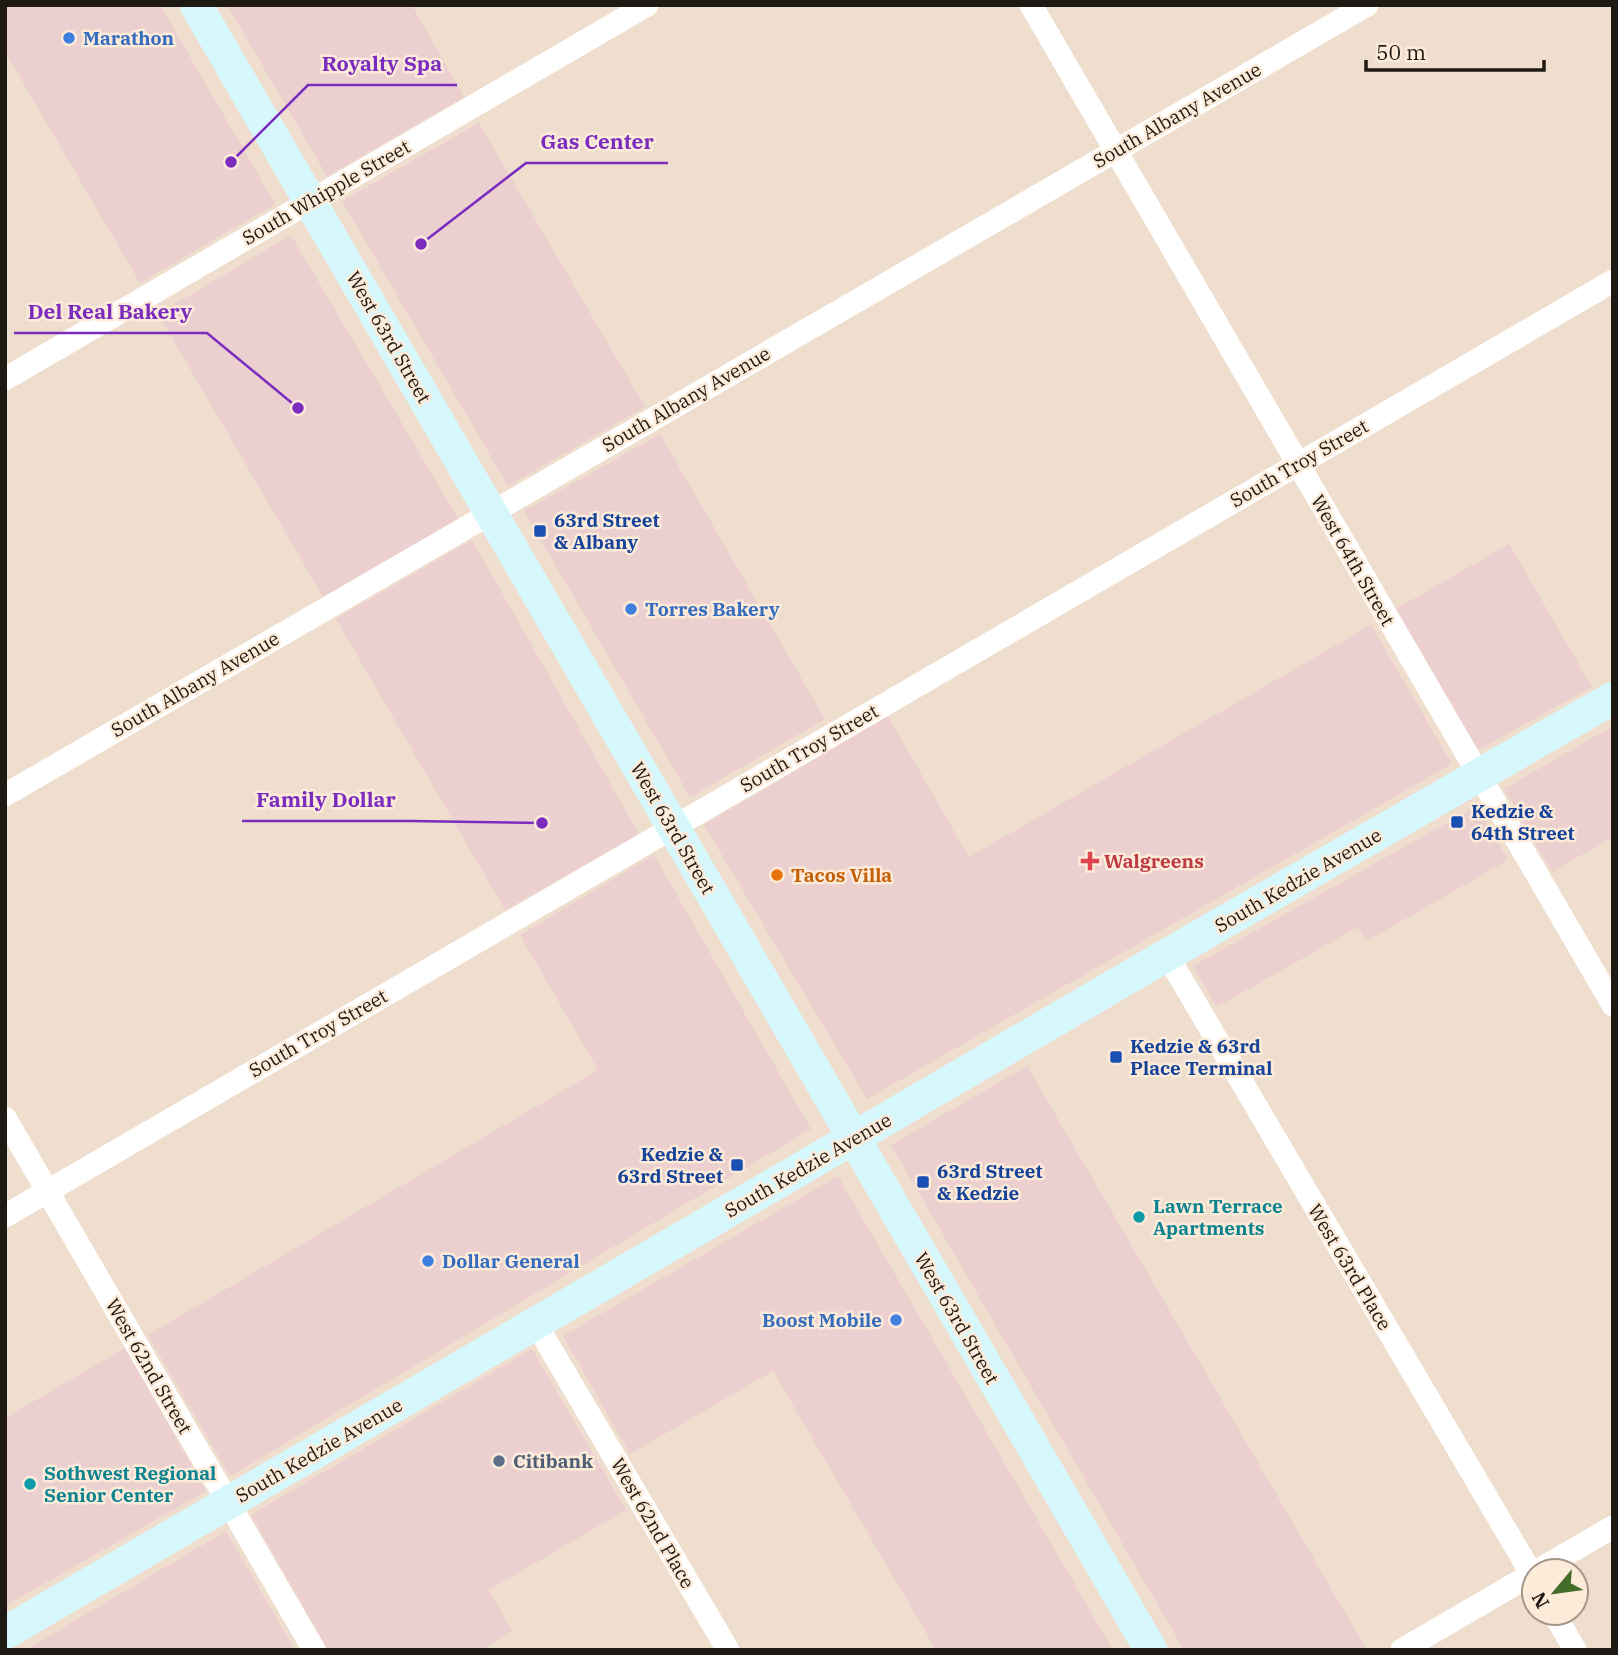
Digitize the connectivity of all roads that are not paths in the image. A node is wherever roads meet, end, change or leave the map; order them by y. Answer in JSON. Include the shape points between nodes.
{"nodes":[{"id":1,"x":196,"y":5,"type":"edge"},
{"id":2,"x":647,"y":5,"type":"edge"},
{"id":3,"x":1031,"y":5,"type":"edge"},
{"id":4,"x":1367,"y":5,"type":"edge"},
{"id":5,"x":1115,"y":150,"type":"junction"},
{"id":6,"x":310,"y":201,"type":"junction"},
{"id":7,"x":1613,"y":281,"type":"edge"},
{"id":8,"x":5,"y":379,"type":"edge"},
{"id":9,"x":1297,"y":464,"type":"junction"},
{"id":10,"x":490,"y":512,"type":"junction"},
{"id":11,"x":1613,"y":698,"type":"edge"},
{"id":12,"x":1479,"y":776,"type":"junction"},
{"id":13,"x":5,"y":794,"type":"edge"},
{"id":14,"x":673,"y":827,"type":"junction"},
{"id":15,"x":1167,"y":955,"type":"junction"},
{"id":16,"x":1613,"y":1005,"type":"edge"},
{"id":17,"x":5,"y":1118,"type":"edge"},
{"id":18,"x":853,"y":1138,"type":"junction"},
{"id":19,"x":47,"y":1191,"type":"junction"},
{"id":20,"x":5,"y":1216,"type":"edge"},
{"id":21,"x":536,"y":1324,"type":"junction"},
{"id":22,"x":229,"y":1503,"type":"junction"},
{"id":23,"x":1613,"y":1527,"type":"edge"},
{"id":24,"x":1524,"y":1557,"type":"edge"},
{"id":25,"x":1563,"y":1557,"type":"edge"},
{"id":26,"x":1520,"y":1582,"type":"edge"},
{"id":27,"x":1562,"y":1627,"type":"edge"},
{"id":28,"x":5,"y":1633,"type":"edge"},
{"id":29,"x":314,"y":1650,"type":"edge"},
{"id":30,"x":727,"y":1650,"type":"edge"},
{"id":31,"x":1151,"y":1650,"type":"edge"},
{"id":32,"x":1402,"y":1650,"type":"edge"},
{"id":33,"x":1575,"y":1650,"type":"edge"}],
"edges":[{"from":1,"to":6,"type":"main road","name":"West 63rd Street"},
{"from":2,"to":6,"type":"street","name":"South Whipple Street"},
{"from":3,"to":5,"type":"street","name":"West 64th Street"},
{"from":4,"to":5,"type":"street","name":"South Albany Avenue"},
{"from":5,"to":9,"type":"street","name":"West 64th Street"},
{"from":5,"to":10,"type":"street","name":"South Albany Avenue"},
{"from":6,"to":8,"type":"street","name":"South Whipple Street"},
{"from":6,"to":10,"type":"main road","name":"West 63rd Street"},
{"from":7,"to":9,"type":"street","name":"South Troy Street"},
{"from":9,"to":12,"type":"street","name":"West 64th Street"},
{"from":9,"to":14,"type":"street","name":"South Troy Street"},
{"from":10,"to":13,"type":"street","name":"South Albany Avenue"},
{"from":10,"to":14,"type":"main road","name":"West 63rd Street"},
{"from":11,"to":12,"type":"main road","name":"South Kedzie Avenue"},
{"from":12,"to":15,"type":"main road","name":"South Kedzie Avenue"},
{"from":12,"to":16,"type":"street","name":"West 64th Street"},
{"from":14,"to":18,"type":"main road","name":"West 63rd Street"},
{"from":14,"to":19,"type":"street","name":"South Troy Street"},
{"from":15,"to":18,"type":"main road","name":"South Kedzie Avenue"},
{"from":15,"to":24,"type":"street","name":"West 63rd Place"},
{"from":17,"to":19,"type":"street","name":"West 62nd Street"},
{"from":18,"to":21,"type":"main road","name":"South Kedzie Avenue"},
{"from":18,"to":31,"type":"main road","name":"West 63rd Street"},
{"from":19,"to":20,"type":"street","name":"South Troy Street"},
{"from":19,"to":22,"type":"street","name":"West 62nd Street"},
{"from":21,"to":22,"type":"main road","name":"South Kedzie Avenue"},
{"from":21,"to":30,"type":"street","name":"West 62nd Place"},
{"from":22,"to":28,"type":"main road","name":"South Kedzie Avenue"},
{"from":22,"to":29,"type":"street","name":"West 62nd Street"},
{"from":23,"to":25,"type":"street"},
{"from":26,"to":32,"type":"street"},
{"from":27,"to":33,"type":"street"}]}
